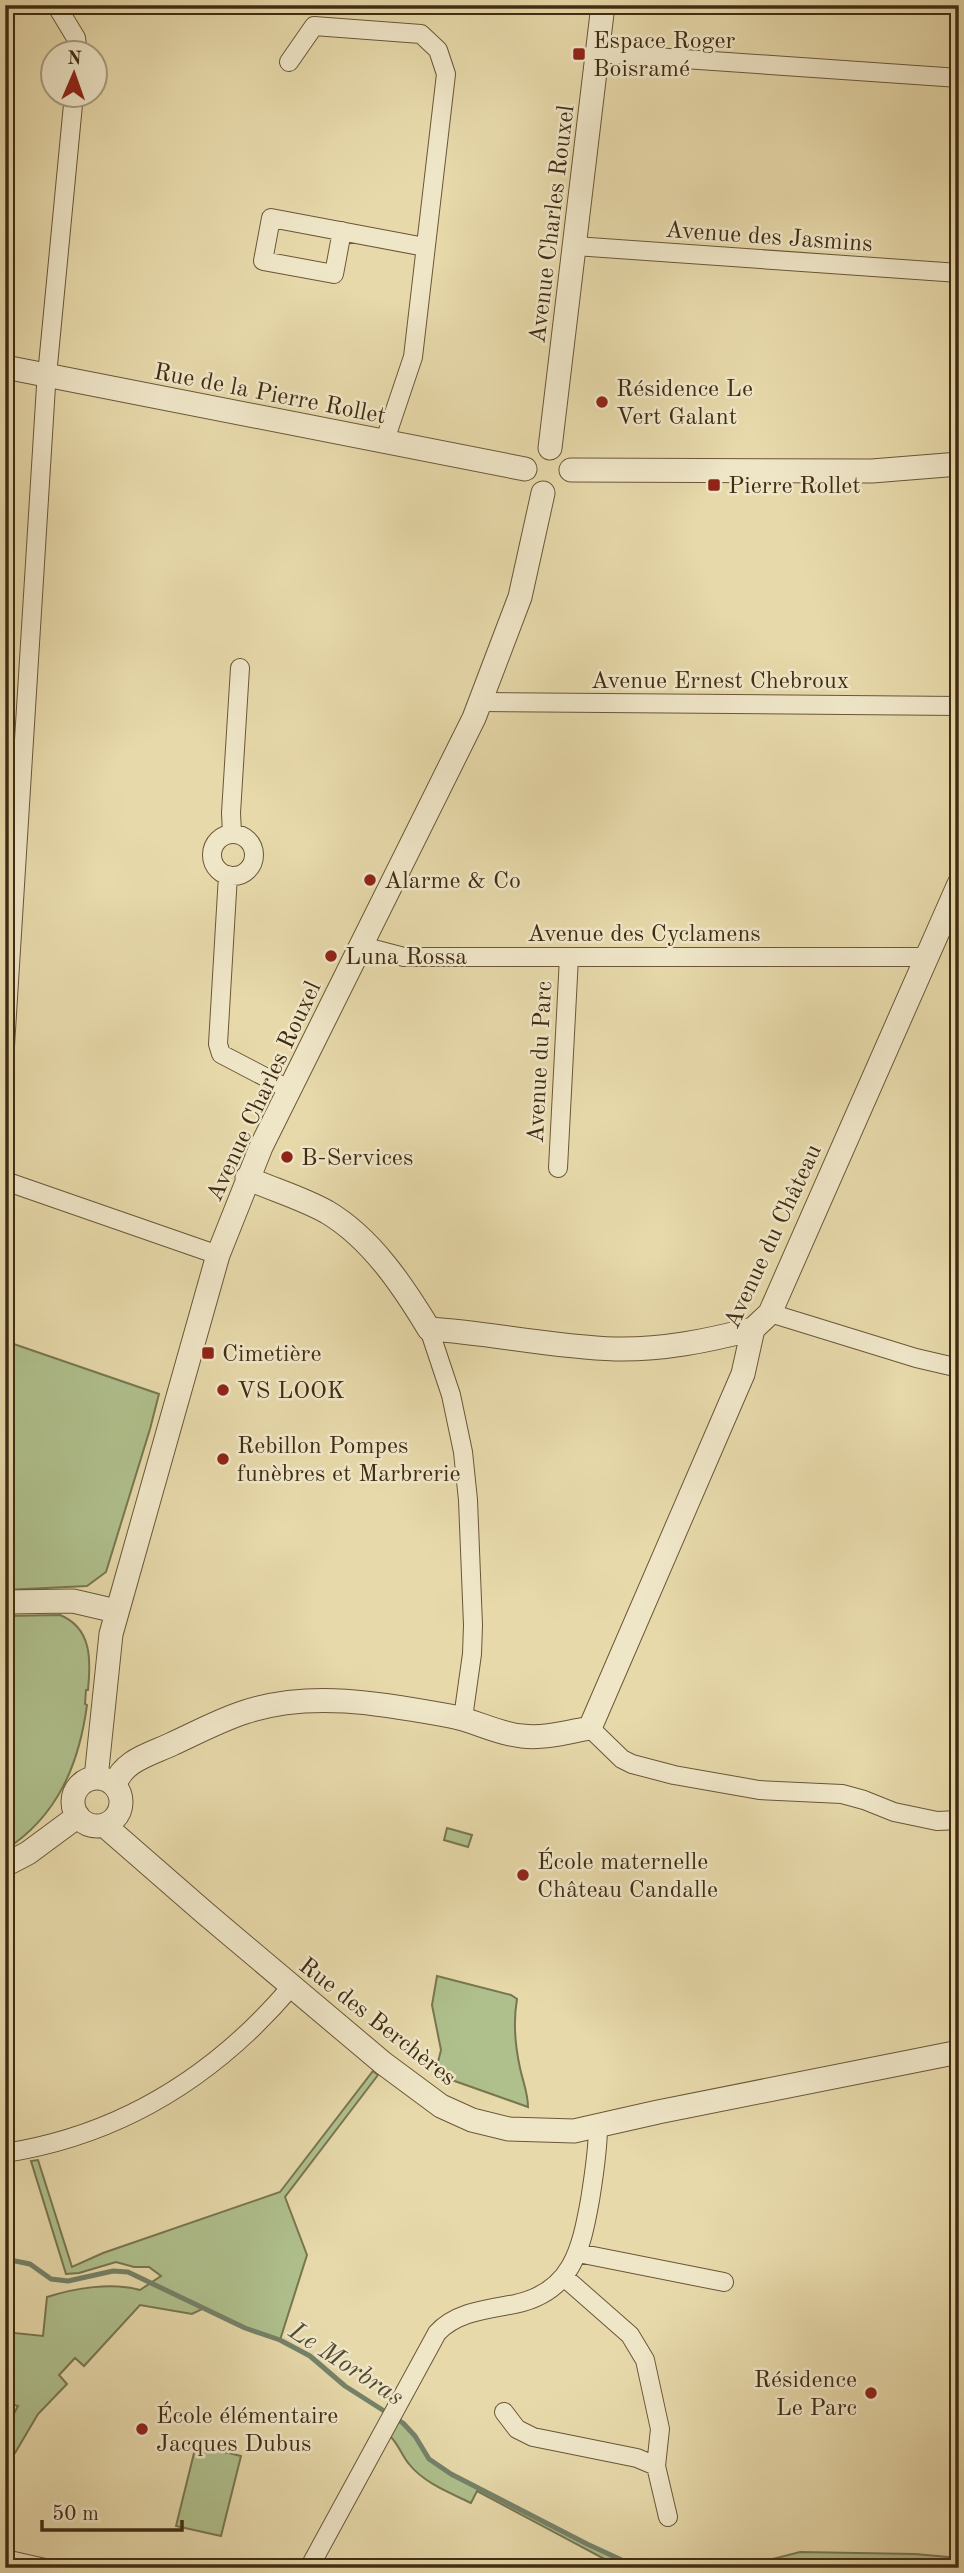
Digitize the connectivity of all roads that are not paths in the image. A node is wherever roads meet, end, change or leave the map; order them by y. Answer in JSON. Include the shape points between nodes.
{"nodes":[{"id":1,"x":56,"y":5,"type":"edge"},
{"id":2,"x":603,"y":5,"type":"edge"},
{"id":3,"x":76,"y":38,"type":"edge"},
{"id":4,"x":597,"y":53,"type":"junction"},
{"id":5,"x":289,"y":62,"type":"dead end"},
{"id":6,"x":959,"y":78,"type":"edge"},
{"id":7,"x":73,"y":108,"type":"edge"},
{"id":8,"x":342,"y":231,"type":"junction"},
{"id":9,"x":575,"y":246,"type":"junction"},
{"id":10,"x":425,"y":247,"type":"junction"},
{"id":11,"x":959,"y":273,"type":"edge"},
{"id":12,"x":5,"y":367,"type":"edge"},
{"id":13,"x":47,"y":374,"type":"junction"},
{"id":14,"x":384,"y":443,"type":"junction"},
{"id":15,"x":551,"y":449,"type":"junction"},
{"id":16,"x":959,"y":464,"type":"edge"},
{"id":17,"x":525,"y":469,"type":"junction"},
{"id":18,"x":571,"y":470,"type":"junction"},
{"id":19,"x":542,"y":493,"type":"junction"},
{"id":20,"x":240,"y":668,"type":"dead end"},
{"id":21,"x":481,"y":702,"type":"junction"},
{"id":22,"x":959,"y":706,"type":"edge"},
{"id":23,"x":232,"y":834,"type":"junction"},
{"id":24,"x":228,"y":875,"type":"junction"},
{"id":25,"x":959,"y":884,"type":"edge"},
{"id":26,"x":362,"y":946,"type":"junction"},
{"id":27,"x":569,"y":957,"type":"junction"},
{"id":28,"x":926,"y":957,"type":"junction"},
{"id":29,"x":5,"y":1046,"type":"edge"},
{"id":30,"x":290,"y":1090,"type":"junction"},
{"id":31,"x":558,"y":1168,"type":"dead end"},
{"id":32,"x":247,"y":1178,"type":"junction"},
{"id":33,"x":5,"y":1181,"type":"edge"},
{"id":34,"x":218,"y":1255,"type":"junction"},
{"id":35,"x":770,"y":1313,"type":"junction"},
{"id":36,"x":429,"y":1329,"type":"junction"},
{"id":37,"x":753,"y":1329,"type":"junction"},
{"id":38,"x":959,"y":1368,"type":"edge"},
{"id":39,"x":5,"y":1602,"type":"edge"},
{"id":40,"x":117,"y":1611,"type":"junction"},
{"id":41,"x":463,"y":1718,"type":"junction"},
{"id":42,"x":590,"y":1728,"type":"junction"},
{"id":43,"x":105,"y":1782,"type":"junction"},
{"id":44,"x":78,"y":1816,"type":"junction"},
{"id":45,"x":959,"y":1820,"type":"edge"},
{"id":46,"x":104,"y":1825,"type":"junction"},
{"id":47,"x":5,"y":1865,"type":"edge"},
{"id":48,"x":291,"y":1987,"type":"junction"},
{"id":49,"x":959,"y":2052,"type":"edge"},
{"id":50,"x":598,"y":2126,"type":"junction"},
{"id":51,"x":5,"y":2153,"type":"edge"},
{"id":52,"x":578,"y":2253,"type":"junction"},
{"id":53,"x":564,"y":2277,"type":"junction"},
{"id":54,"x":724,"y":2282,"type":"dead end"},
{"id":55,"x":503,"y":2412,"type":"dead end"},
{"id":56,"x":656,"y":2466,"type":"junction"},
{"id":57,"x":668,"y":2517,"type":"dead end"},
{"id":58,"x":5,"y":2559,"type":"edge"},
{"id":59,"x":45,"y":2568,"type":"edge"},
{"id":60,"x":309,"y":2568,"type":"edge"}],
"edges":[{"from":1,"to":3,"type":"street"},
{"from":2,"to":4,"type":"street","name":"Avenue Charles Rouxel"},
{"from":4,"to":6,"type":"street"},
{"from":4,"to":9,"type":"street","name":"Avenue Charles Rouxel"},
{"from":5,"to":10,"type":"street","via":[[314,26],[421,34],[438,50],[446,74]]},
{"from":7,"to":13,"type":"street"},
{"from":8,"to":8,"type":"street","via":[[334,274],[263,261],[271,218]]},
{"from":8,"to":10,"type":"street"},
{"from":9,"to":11,"type":"street","name":"Avenue des Jasmins"},
{"from":9,"to":15,"type":"street","name":"Avenue Charles Rouxel"},
{"from":10,"to":14,"type":"street","via":[[413,357]]},
{"from":12,"to":13,"type":"street","name":"Rue de la Pierre Rollet"},
{"from":13,"to":14,"type":"street","name":"Rue de la Pierre Rollet"},
{"from":13,"to":29,"type":"street"},
{"from":14,"to":17,"type":"street","name":"Rue de la Pierre Rollet"},
{"from":15,"to":17,"type":"street","via":[[536,451]]},
{"from":15,"to":18,"type":"street","via":[[567,458]]},
{"from":16,"to":18,"type":"street","via":[[873,471]]},
{"from":17,"to":19,"type":"street","via":[[527,482]]},
{"from":18,"to":19,"type":"street","via":[[562,489]]},
{"from":19,"to":21,"type":"street","name":"Avenue Charles Rouxel","via":[[520,597]]},
{"from":20,"to":23,"type":"street"},
{"from":21,"to":22,"type":"street","name":"Avenue Ernest Chebroux"},
{"from":21,"to":26,"type":"street","name":"Avenue Charles Rouxel"},
{"from":23,"to":24,"type":"street","via":[[219,838],[212,850],[213,863]]},
{"from":23,"to":24,"type":"street","via":[[245,837],[254,856],[248,869]]},
{"from":24,"to":30,"type":"street","via":[[218,1044],[228,1060]]},
{"from":25,"to":28,"type":"street","name":"Avenue du Château"},
{"from":26,"to":27,"type":"street","name":"Avenue des Cyclamens","via":[[404,957]]},
{"from":26,"to":30,"type":"street","name":"Avenue Charles Rouxel"},
{"from":27,"to":28,"type":"street","name":"Avenue des Cyclamens"},
{"from":27,"to":31,"type":"street","name":"Avenue du Parc"},
{"from":28,"to":35,"type":"street","name":"Avenue du Château"},
{"from":30,"to":32,"type":"street","name":"Avenue Charles Rouxel"},
{"from":32,"to":34,"type":"street","name":"Avenue Charles Rouxel"},
{"from":32,"to":36,"type":"street","via":[[304,1201],[349,1227],[408,1293]]},
{"from":33,"to":34,"type":"street"},
{"from":34,"to":40,"type":"street","name":"Avenue Charles Rouxel"},
{"from":35,"to":37,"type":"street","name":"Avenue du Château"},
{"from":35,"to":38,"type":"street"},
{"from":36,"to":37,"type":"street","via":[[615,1349],[666,1347]]},
{"from":36,"to":41,"type":"street","via":[[451,1395],[468,1500],[473,1625]]},
{"from":37,"to":42,"type":"street","name":"Avenue du Château","via":[[743,1374]]},
{"from":39,"to":40,"type":"street","via":[[73,1601]]},
{"from":40,"to":43,"type":"street","name":"Avenue Charles Rouxel","via":[[108,1655]]},
{"from":41,"to":42,"type":"street","via":[[522,1736]]},
{"from":41,"to":43,"type":"street","via":[[359,1702],[268,1706],[222,1721],[137,1760]]},
{"from":42,"to":45,"type":"street","via":[[632,1765],[759,1790],[842,1794],[894,1812],[937,1821]]},
{"from":43,"to":44,"type":"street","via":[[82,1783],[74,1794]]},
{"from":43,"to":46,"type":"street","via":[[121,1800],[120,1808]]},
{"from":44,"to":46,"type":"street","via":[[89,1824]]},
{"from":44,"to":47,"type":"street"},
{"from":46,"to":48,"type":"street","name":"Rue des Berchères"},
{"from":48,"to":50,"type":"street","name":"Rue des Berchères","via":[[405,2080],[458,2115],[534,2131],[574,2132]]},
{"from":48,"to":51,"type":"street","via":[[241,2041],[189,2082],[104,2126]]},
{"from":49,"to":50,"type":"street","name":"Rue des Berchères"},
{"from":50,"to":52,"type":"street","via":[[594,2174]]},
{"from":52,"to":53,"type":"street"},
{"from":52,"to":54,"type":"street"},
{"from":53,"to":56,"type":"street","via":[[630,2335],[645,2360],[660,2429]]},
{"from":53,"to":60,"type":"street","via":[[539,2298],[465,2315],[443,2326],[430,2342]]},
{"from":55,"to":56,"type":"street","via":[[517,2429],[533,2437]]},
{"from":56,"to":57,"type":"street"},
{"from":58,"to":59,"type":"street"}]}
